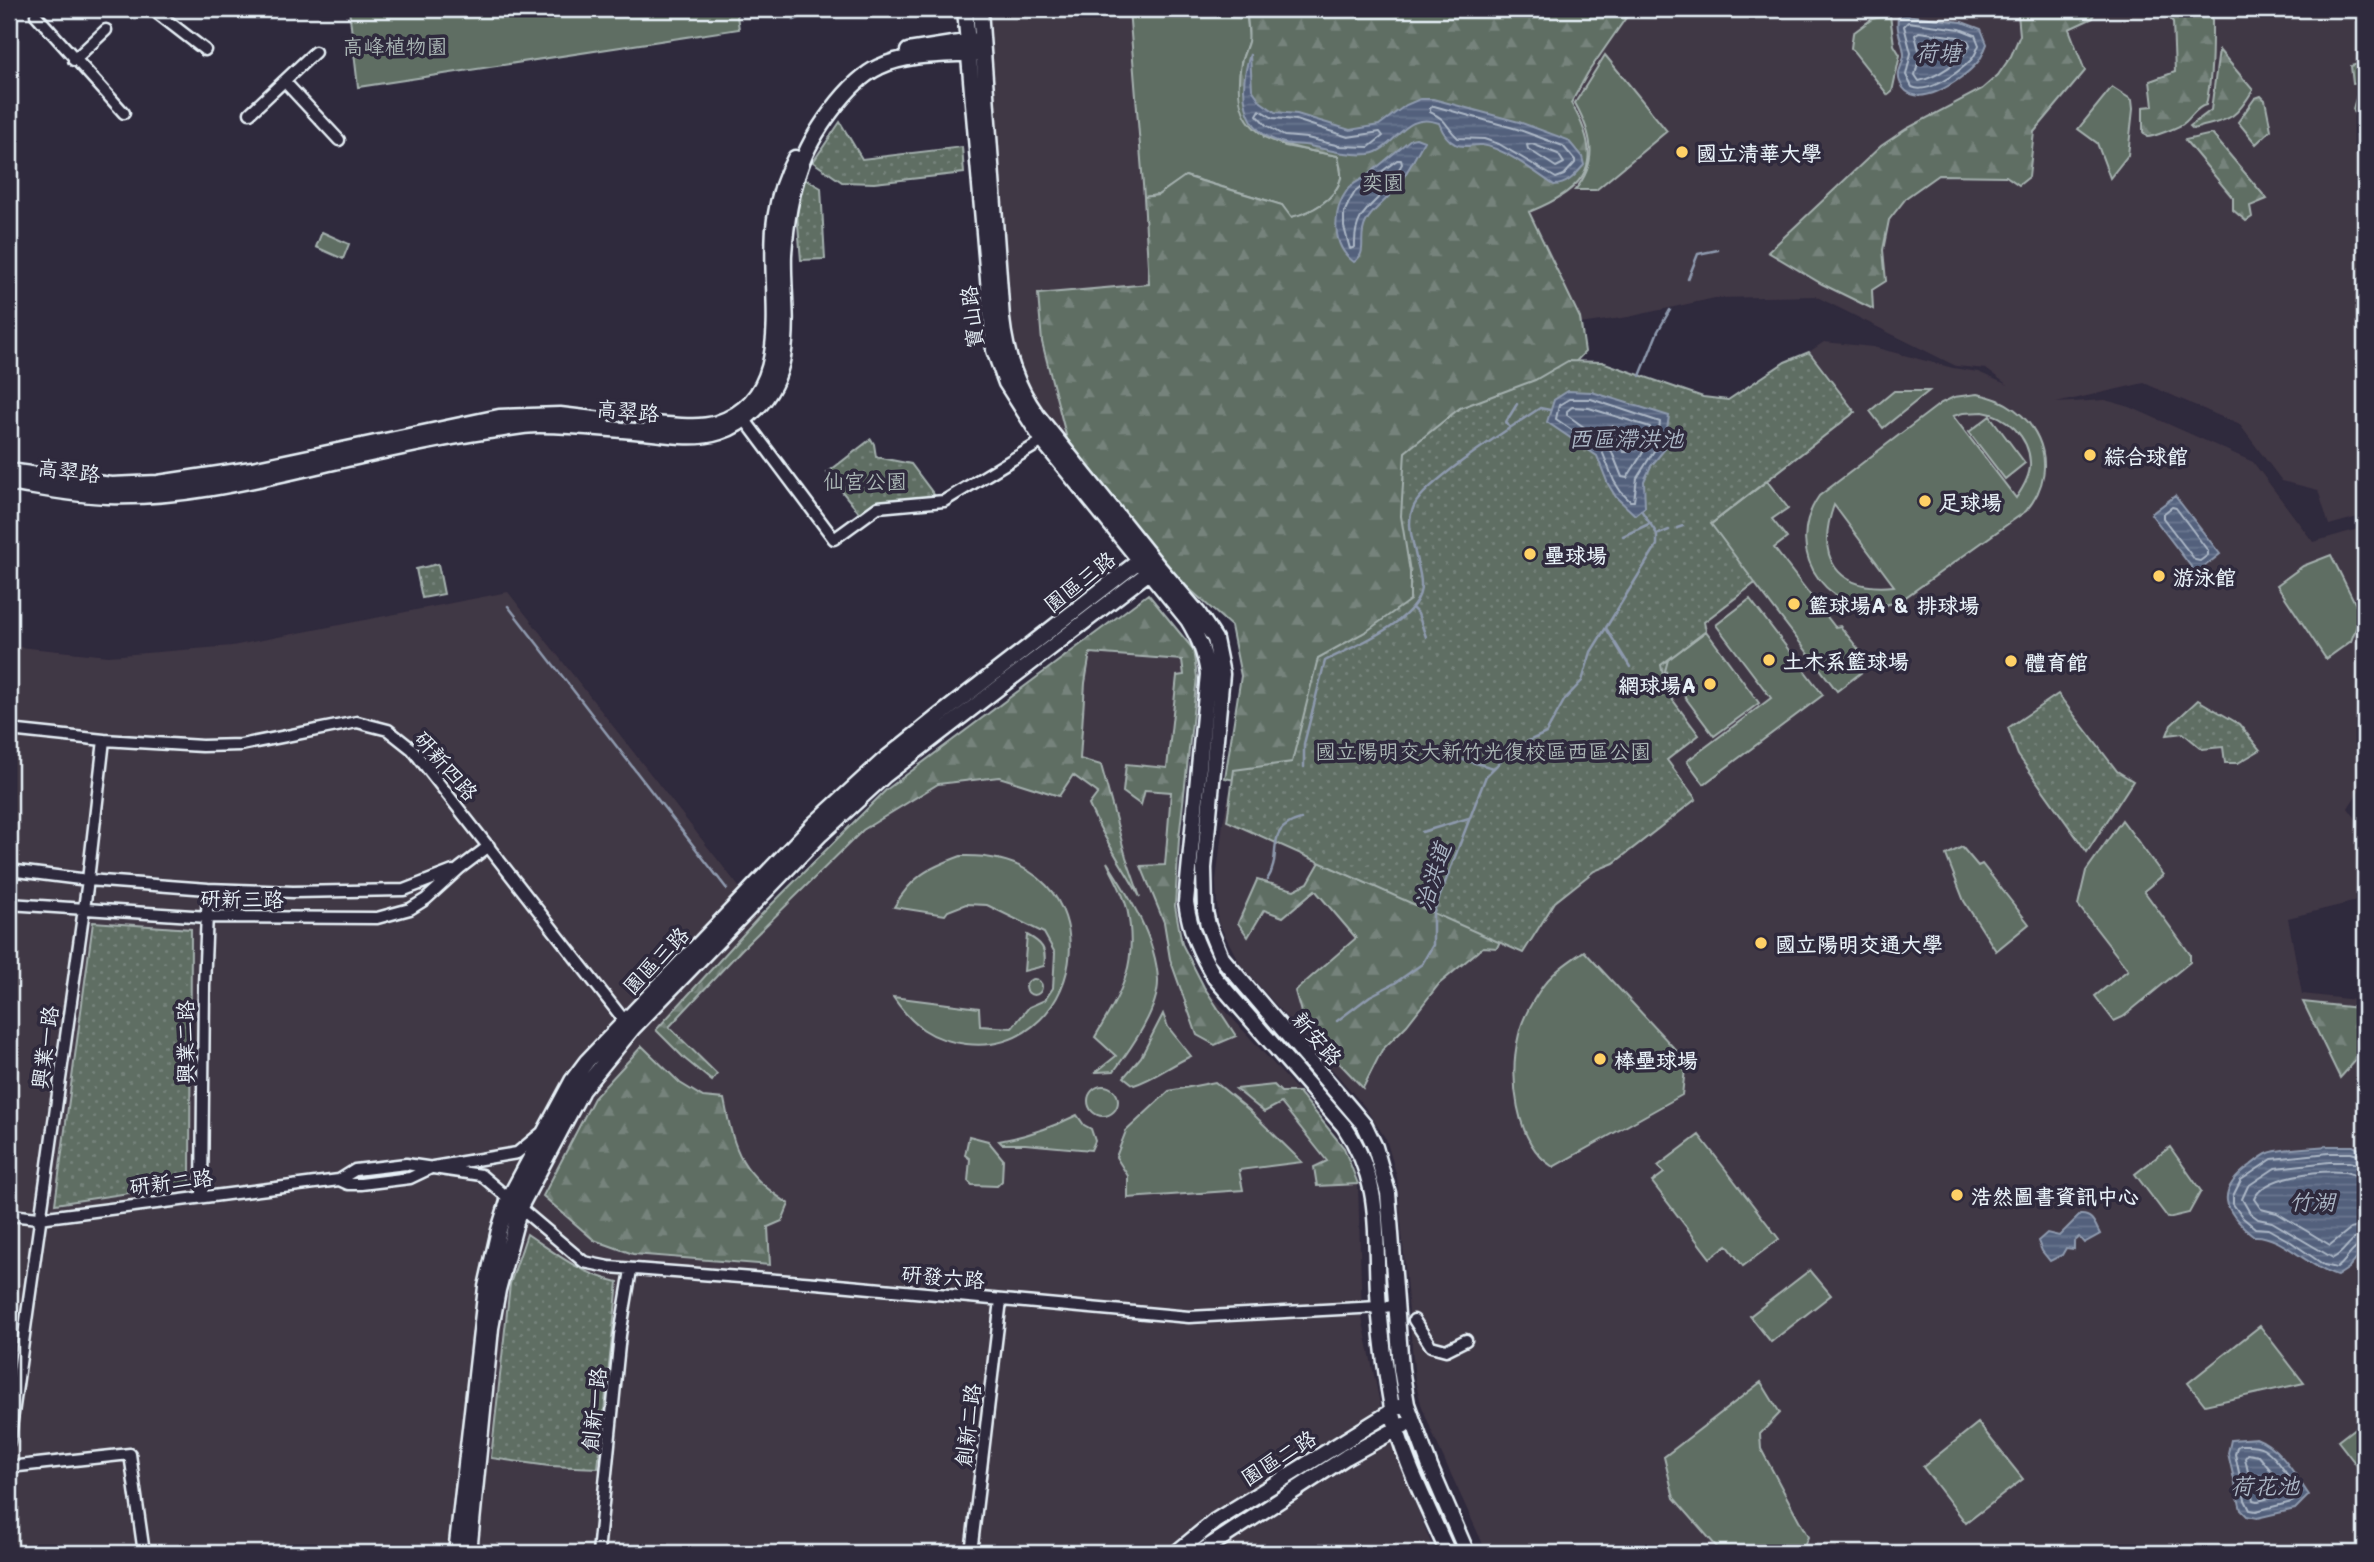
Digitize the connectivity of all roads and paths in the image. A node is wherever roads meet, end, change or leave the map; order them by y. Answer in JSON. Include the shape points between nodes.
{"nodes":[{"id":1,"x":152,"y":9,"type":"edge"},
{"id":2,"x":965,"y":9,"type":"edge"},
{"id":3,"x":980,"y":9,"type":"edge"},
{"id":4,"x":36,"y":15,"type":"dead end"},
{"id":5,"x":107,"y":30,"type":"dead end"},
{"id":6,"x":976,"y":47,"type":"junction"},
{"id":7,"x":205,"y":50,"type":"dead end"},
{"id":8,"x":315,"y":52,"type":"dead end"},
{"id":9,"x":74,"y":60,"type":"junction"},
{"id":10,"x":284,"y":81,"type":"junction"},
{"id":11,"x":124,"y":113,"type":"dead end"},
{"id":12,"x":250,"y":113,"type":"dead end"},
{"id":13,"x":339,"y":140,"type":"dead end"},
{"id":14,"x":742,"y":416,"type":"junction"},
{"id":15,"x":1048,"y":438,"type":"junction"},
{"id":16,"x":9,"y":471,"type":"edge"},
{"id":17,"x":9,"y":483,"type":"edge"},
{"id":18,"x":1148,"y":563,"type":"junction"},
{"id":19,"x":9,"y":730,"type":"edge"},
{"id":20,"x":104,"y":740,"type":"junction"},
{"id":21,"x":489,"y":846,"type":"junction"},
{"id":22,"x":460,"y":868,"type":"junction"},
{"id":23,"x":9,"y":870,"type":"edge"},
{"id":24,"x":88,"y":880,"type":"junction"},
{"id":25,"x":208,"y":889,"type":"junction"},
{"id":26,"x":9,"y":904,"type":"edge"},
{"id":27,"x":83,"y":910,"type":"junction"},
{"id":28,"x":208,"y":918,"type":"junction"},
{"id":29,"x":629,"y":1025,"type":"junction"},
{"id":30,"x":545,"y":1129,"type":"junction"},
{"id":31,"x":433,"y":1167,"type":"junction"},
{"id":32,"x":202,"y":1196,"type":"junction"},
{"id":33,"x":515,"y":1203,"type":"junction"},
{"id":34,"x":9,"y":1215,"type":"edge"},
{"id":35,"x":39,"y":1218,"type":"junction"},
{"id":36,"x":631,"y":1270,"type":"junction"},
{"id":37,"x":1001,"y":1300,"type":"junction"},
{"id":38,"x":1397,"y":1306,"type":"junction"},
{"id":39,"x":1379,"y":1307,"type":"junction"},
{"id":40,"x":1414,"y":1320,"type":"dead end"},
{"id":41,"x":1466,"y":1340,"type":"dead end"},
{"id":42,"x":1407,"y":1404,"type":"junction"},
{"id":43,"x":1392,"y":1410,"type":"junction"},
{"id":44,"x":1412,"y":1422,"type":"junction"},
{"id":45,"x":1397,"y":1428,"type":"junction"},
{"id":46,"x":9,"y":1443,"type":"edge"},
{"id":47,"x":9,"y":1467,"type":"edge"},
{"id":48,"x":144,"y":1553,"type":"edge"},
{"id":49,"x":456,"y":1553,"type":"edge"},
{"id":50,"x":469,"y":1553,"type":"edge"},
{"id":51,"x":598,"y":1553,"type":"edge"},
{"id":52,"x":971,"y":1553,"type":"edge"},
{"id":53,"x":1176,"y":1553,"type":"edge"},
{"id":54,"x":1199,"y":1553,"type":"edge"},
{"id":55,"x":1448,"y":1553,"type":"edge"},
{"id":56,"x":1466,"y":1553,"type":"edge"}],
"edges":[{"from":1,"to":7,"type":"street"},
{"from":2,"to":6,"type":"street","name":"寶山路"},
{"from":3,"to":6,"type":"street","name":"寶山路"},
{"from":4,"to":9,"type":"street"},
{"from":5,"to":9,"type":"street"},
{"from":6,"to":14,"type":"street","name":"高翠路","via":[[899,52],[851,74],[824,111],[783,186],[774,220],[774,348],[768,376]]},
{"from":6,"to":15,"type":"street","name":"寶山路","via":[[994,350],[1011,393]]},
{"from":8,"to":10,"type":"street"},
{"from":9,"to":11,"type":"street"},
{"from":10,"to":12,"type":"street"},
{"from":10,"to":13,"type":"street"},
{"from":14,"to":15,"type":"street","via":[[834,539],[878,507],[944,501]]},
{"from":14,"to":16,"type":"street","name":"高翠路","via":[[693,427],[560,415],[499,417],[251,469],[158,483],[111,485]]},
{"from":14,"to":17,"type":"street","name":"高翠路","via":[[717,433],[688,436],[536,425],[438,439],[248,481],[159,495],[81,494]]},
{"from":15,"to":18,"type":"street","name":"寶山路"},
{"from":18,"to":29,"type":"street","name":"園區三路","via":[[883,761],[813,825]]},
{"from":18,"to":38,"type":"street","name":"新安路","via":[[1209,628],[1220,656],[1221,691],[1204,868],[1208,925],[1221,957],[1365,1126],[1376,1147],[1388,1193]]},
{"from":18,"to":39,"type":"street","name":"新安路","via":[[1199,637],[1208,674],[1186,902],[1189,923],[1215,978],[1356,1145],[1375,1202]]},
{"from":19,"to":20,"type":"street","name":"研新四路"},
{"from":20,"to":21,"type":"street","name":"研新四路","via":[[241,745],[357,722],[388,730],[412,749]]},
{"from":20,"to":24,"type":"street","name":"興業一路"},
{"from":21,"to":22,"type":"street","name":"研新三路"},
{"from":21,"to":29,"type":"street","name":"研新四路"},
{"from":22,"to":25,"type":"street","name":"研新三路","via":[[404,890]]},
{"from":22,"to":28,"type":"street","name":"研新三路","via":[[410,909],[377,918]]},
{"from":23,"to":24,"type":"street","name":"研新三路"},
{"from":24,"to":25,"type":"street","name":"研新三路"},
{"from":24,"to":27,"type":"street","name":"興業一路"},
{"from":25,"to":28,"type":"street","name":"興業二路"},
{"from":26,"to":27,"type":"street","name":"研新三路"},
{"from":27,"to":28,"type":"street","name":"研新三路"},
{"from":27,"to":35,"type":"street","name":"興業一路"},
{"from":28,"to":32,"type":"street","name":"興業二路"},
{"from":29,"to":30,"type":"street","name":"園區三路","via":[[587,1061]]},
{"from":29,"to":33,"type":"street","name":"園區三路","via":[[574,1103]]},
{"from":30,"to":31,"type":"street","name":"研新二路","via":[[517,1153]]},
{"from":30,"to":33,"type":"street","name":"園區三路"},
{"from":31,"to":32,"type":"street","name":"研新二路","via":[[410,1178],[361,1184],[339,1180]]},
{"from":31,"to":33,"type":"street","via":[[481,1175]]},
{"from":32,"to":35,"type":"street","name":"研新二路"},
{"from":33,"to":36,"type":"street","name":"研發六路","via":[[584,1262]]},
{"from":33,"to":49,"type":"street","name":"園區三路","via":[[486,1287]]},
{"from":33,"to":50,"type":"street","name":"園區三路","via":[[491,1328]]},
{"from":34,"to":35,"type":"street","name":"研新二路"},
{"from":35,"to":46,"type":"street","name":"興業一路"},
{"from":36,"to":37,"type":"street","name":"研發六路"},
{"from":36,"to":51,"type":"street","name":"創新一路"},
{"from":37,"to":39,"type":"street","name":"研發六路","via":[[1189,1317]]},
{"from":37,"to":52,"type":"street","name":"創新二路"},
{"from":38,"to":39,"type":"street","name":"研發六路"},
{"from":38,"to":42,"type":"street","name":"新安路"},
{"from":39,"to":43,"type":"street","name":"新安路"},
{"from":40,"to":41,"type":"street","via":[[1431,1346],[1446,1350]]},
{"from":42,"to":43,"type":"street","name":"園區二路"},
{"from":42,"to":44,"type":"street","name":"新安路"},
{"from":43,"to":45,"type":"street","name":"新安路"},
{"from":43,"to":53,"type":"street","name":"園區二路","via":[[1215,1521]]},
{"from":44,"to":45,"type":"street","name":"園區二路"},
{"from":44,"to":56,"type":"street","name":"新安路"},
{"from":45,"to":54,"type":"street","name":"園區二路"},
{"from":45,"to":55,"type":"street","name":"新安路"},
{"from":47,"to":48,"type":"street","via":[[130,1454]]}]}
